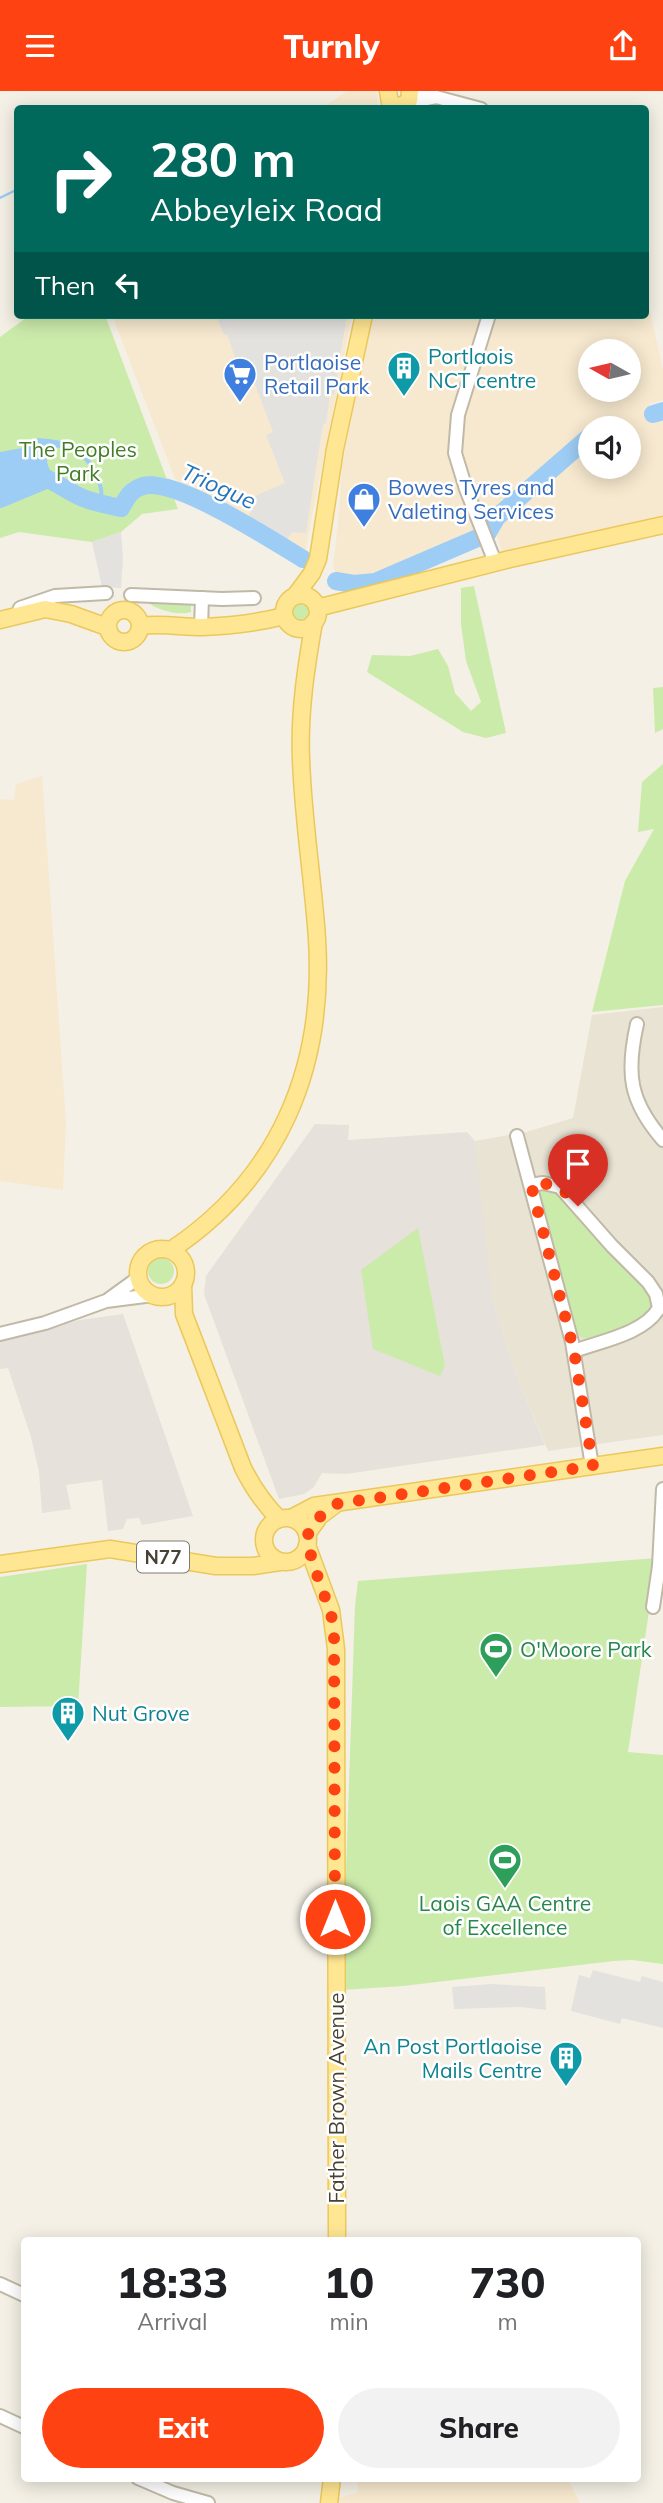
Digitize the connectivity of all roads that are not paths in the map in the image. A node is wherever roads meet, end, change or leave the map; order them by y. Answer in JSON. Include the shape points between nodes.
{"nodes":[{"id":1,"x":388,"y":91,"type":"edge"},
{"id":2,"x":406,"y":100,"type":"edge"},
{"id":3,"x":466,"y":105,"type":"edge"},
{"id":4,"x":363,"y":319,"type":"edge"},
{"id":5,"x":488,"y":319,"type":"edge"},
{"id":6,"x":663,"y":525,"type":"edge"},
{"id":7,"x":495,"y":562,"type":"junction"},
{"id":8,"x":315,"y":566,"type":"junction"},
{"id":9,"x":106,"y":593,"type":"dead end"},
{"id":10,"x":131,"y":595,"type":"dead end"},
{"id":11,"x":295,"y":596,"type":"junction"},
{"id":12,"x":202,"y":598,"type":"junction"},
{"id":13,"x":254,"y":598,"type":"dead end"},
{"id":14,"x":314,"y":610,"type":"junction"},
{"id":15,"x":19,"y":615,"type":"junction"},
{"id":16,"x":284,"y":616,"type":"junction"},
{"id":17,"x":0,"y":621,"type":"edge"},
{"id":18,"x":201,"y":627,"type":"junction"},
{"id":19,"x":298,"y":628,"type":"junction"},
{"id":20,"x":305,"y":669,"type":"junction"},
{"id":21,"x":637,"y":1024,"type":"dead end"},
{"id":22,"x":517,"y":1136,"type":"dead end"},
{"id":23,"x":663,"y":1140,"type":"edge"},
{"id":24,"x":531,"y":1185,"type":"junction"},
{"id":25,"x":200,"y":1231,"type":"junction"},
{"id":26,"x":171,"y":1250,"type":"junction"},
{"id":27,"x":185,"y":1267,"type":"junction"},
{"id":28,"x":138,"y":1278,"type":"junction"},
{"id":29,"x":183,"y":1284,"type":"junction"},
{"id":30,"x":159,"y":1296,"type":"junction"},
{"id":31,"x":106,"y":1301,"type":"junction"},
{"id":32,"x":184,"y":1314,"type":"junction"},
{"id":33,"x":0,"y":1334,"type":"edge"},
{"id":34,"x":574,"y":1351,"type":"junction"},
{"id":35,"x":663,"y":1456,"type":"edge"},
{"id":36,"x":593,"y":1466,"type":"junction"},
{"id":37,"x":251,"y":1485,"type":"junction"},
{"id":38,"x":663,"y":1489,"type":"edge"},
{"id":39,"x":336,"y":1504,"type":"junction"},
{"id":40,"x":285,"y":1518,"type":"junction"},
{"id":41,"x":263,"y":1538,"type":"junction"},
{"id":42,"x":307,"y":1539,"type":"junction"},
{"id":43,"x":286,"y":1562,"type":"junction"},
{"id":44,"x":0,"y":1564,"type":"edge"},
{"id":45,"x":234,"y":1565,"type":"junction"},
{"id":46,"x":661,"y":1567,"type":"edge"},
{"id":47,"x":318,"y":1580,"type":"junction"},
{"id":48,"x":653,"y":1607,"type":"dead end"},
{"id":49,"x":337,"y":2237,"type":"edge"},
{"id":50,"x":0,"y":2284,"type":"edge"},
{"id":51,"x":21,"y":2294,"type":"edge"},
{"id":52,"x":0,"y":2416,"type":"edge"},
{"id":53,"x":21,"y":2426,"type":"edge"},
{"id":54,"x":147,"y":2482,"type":"edge"},
{"id":55,"x":332,"y":2482,"type":"edge"},
{"id":56,"x":208,"y":2503,"type":"edge"},
{"id":57,"x":329,"y":2503,"type":"edge"}],
"edges":[{"from":1,"to":2,"type":"main road","via":[[388,100]]},
{"from":2,"to":3,"type":"street","via":[[436,97]]},
{"from":4,"to":8,"type":"main road"},
{"from":5,"to":7,"type":"street","via":[[455,434],[457,461]]},
{"from":6,"to":7,"type":"main road"},
{"from":7,"to":14,"type":"main road"},
{"from":8,"to":11,"type":"main road"},
{"from":8,"to":14,"type":"main road"},
{"from":9,"to":15,"type":"street","via":[[55,596],[20,608]]},
{"from":10,"to":12,"type":"street"},
{"from":11,"to":14,"type":"main road","via":[[302,595]]},
{"from":11,"to":16,"type":"main road","via":[[286,604]]},
{"from":12,"to":13,"type":"street"},
{"from":12,"to":18,"type":"street"},
{"from":14,"to":19,"type":"main road","via":[[306,628]]},
{"from":14,"to":20,"type":"main road"},
{"from":15,"to":17,"type":"main road"},
{"from":15,"to":18,"type":"main road","via":[[46,609],[71,614],[107,627],[113,639],[122,643],[135,639],[140,626]]},
{"from":16,"to":18,"type":"main road","via":[[259,623]]},
{"from":16,"to":19,"type":"main road"},
{"from":19,"to":20,"type":"main road"},
{"from":20,"to":25,"type":"main road","via":[[300,757],[317,940],[312,1041],[303,1081],[274,1145],[249,1181]]},
{"from":21,"to":23,"type":"street","via":[[630,1060],[633,1091],[643,1116]]},
{"from":22,"to":24,"type":"street"},
{"from":24,"to":34,"type":"street"},
{"from":24,"to":34,"type":"street","via":[[560,1187],[656,1294],[659,1308],[653,1319]]},
{"from":25,"to":26,"type":"main road"},
{"from":25,"to":27,"type":"main road"},
{"from":26,"to":27,"type":"main road"},
{"from":26,"to":28,"type":"main road","via":[[148,1252]]},
{"from":27,"to":29,"type":"main road"},
{"from":28,"to":30,"type":"main road","via":[[143,1288]]},
{"from":28,"to":31,"type":"street"},
{"from":29,"to":30,"type":"main road","via":[[175,1293]]},
{"from":29,"to":32,"type":"main road"},
{"from":30,"to":31,"type":"street"},
{"from":30,"to":32,"type":"main road"},
{"from":31,"to":33,"type":"street","via":[[45,1324]]},
{"from":32,"to":37,"type":"main road"},
{"from":34,"to":36,"type":"street"},
{"from":35,"to":36,"type":"main road"},
{"from":36,"to":39,"type":"main road"},
{"from":37,"to":40,"type":"main road","via":[[265,1505]]},
{"from":37,"to":41,"type":"main road"},
{"from":38,"to":46,"type":"street"},
{"from":39,"to":40,"type":"main road","via":[[314,1506]]},
{"from":39,"to":42,"type":"main road","via":[[320,1516]]},
{"from":40,"to":41,"type":"main road","via":[[269,1525]]},
{"from":40,"to":42,"type":"main road","via":[[301,1524]]},
{"from":41,"to":43,"type":"main road","via":[[270,1556]]},
{"from":41,"to":45,"type":"main road","via":[[250,1556]]},
{"from":42,"to":43,"type":"main road","via":[[302,1555]]},
{"from":42,"to":47,"type":"main road","name":"Father Brown Avenue"},
{"from":43,"to":45,"type":"main road","number":"N77"},
{"from":43,"to":47,"type":"main road"},
{"from":44,"to":45,"type":"main road","number":"N77","via":[[110,1549],[197,1564]]},
{"from":46,"to":48,"type":"street"},
{"from":47,"to":49,"type":"main road","name":"Father Brown Avenue","via":[[331,1610],[335,1649]]},
{"from":50,"to":51,"type":"street"},
{"from":52,"to":53,"type":"street"},
{"from":54,"to":56,"type":"street"},
{"from":55,"to":57,"type":"main road"}]}
